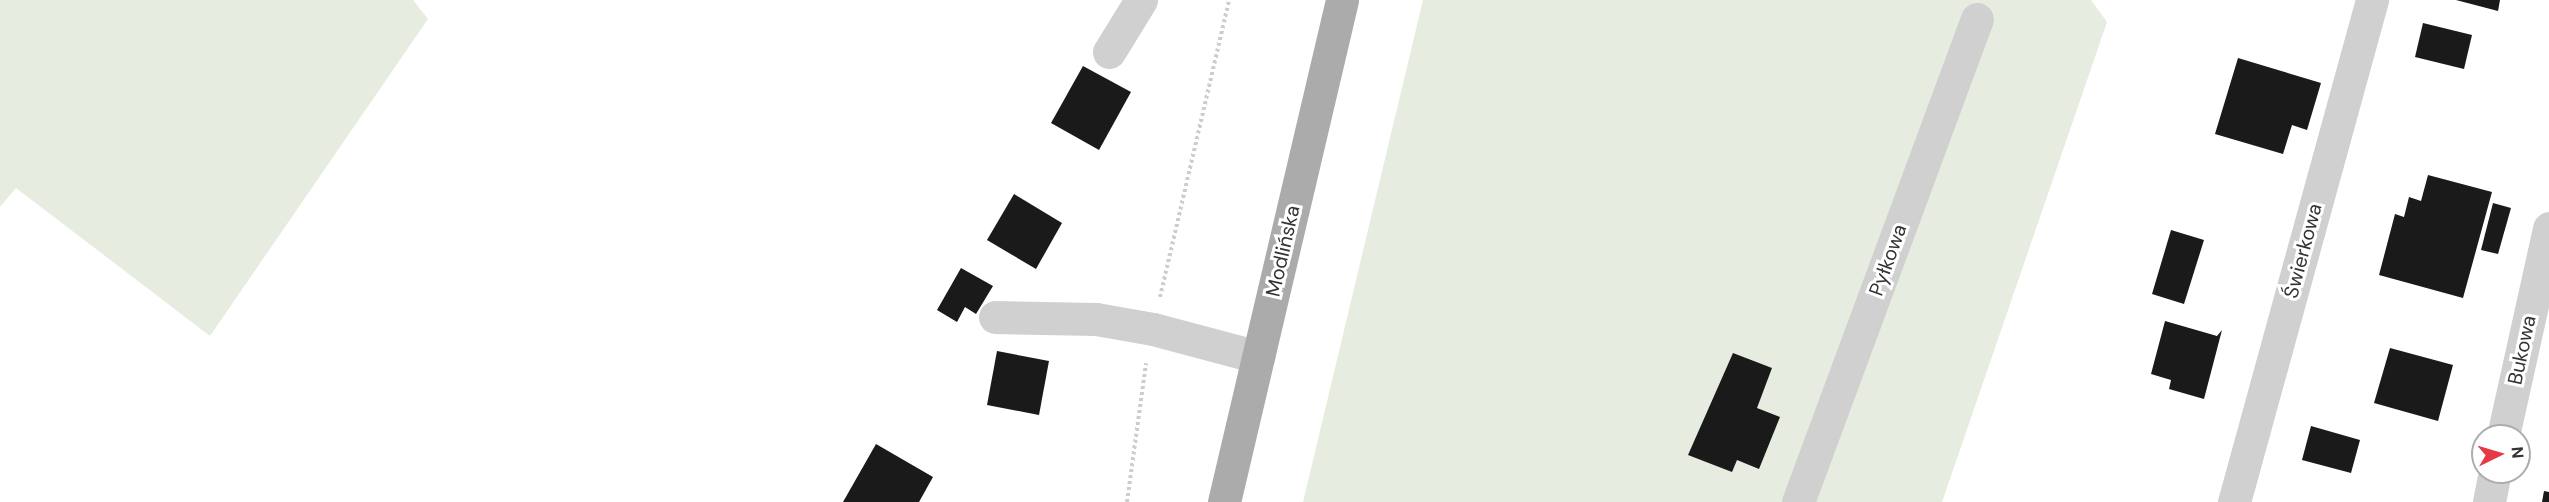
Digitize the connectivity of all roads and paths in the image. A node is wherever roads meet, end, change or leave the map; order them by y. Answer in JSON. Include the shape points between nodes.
{"nodes":[{"id":1,"x":1141,"y":0,"type":"edge"},
{"id":2,"x":1229,"y":0,"type":"edge"},
{"id":3,"x":1342,"y":0,"type":"edge"},
{"id":4,"x":2372,"y":0,"type":"edge"},
{"id":5,"x":1977,"y":19,"type":"dead end"},
{"id":6,"x":1109,"y":52,"type":"dead end"},
{"id":7,"x":2549,"y":228,"type":"edge"},
{"id":8,"x":995,"y":317,"type":"dead end"},
{"id":9,"x":1153,"y":329,"type":"junction"},
{"id":10,"x":1258,"y":357,"type":"junction"},
{"id":11,"x":2506,"y":424,"type":"edge"},
{"id":12,"x":2493,"y":484,"type":"edge"},
{"id":13,"x":1127,"y":502,"type":"edge"},
{"id":14,"x":1224,"y":502,"type":"edge"},
{"id":15,"x":1798,"y":502,"type":"edge"},
{"id":16,"x":2234,"y":502,"type":"edge"},
{"id":17,"x":2489,"y":502,"type":"edge"}],
"edges":[{"from":1,"to":6,"type":"street"},
{"from":2,"to":9,"type":"path"},
{"from":3,"to":10,"type":"main road","name":"Modlińska"},
{"from":4,"to":16,"type":"street","name":"Świerkowa"},
{"from":5,"to":15,"type":"street","name":"Pyłkowa"},
{"from":7,"to":11,"type":"street","name":"Bukowa"},
{"from":8,"to":9,"type":"street","via":[[1096,319]]},
{"from":9,"to":10,"type":"street"},
{"from":9,"to":13,"type":"path"},
{"from":10,"to":14,"type":"main road","name":"Modlińska"},
{"from":12,"to":17,"type":"street"}]}
